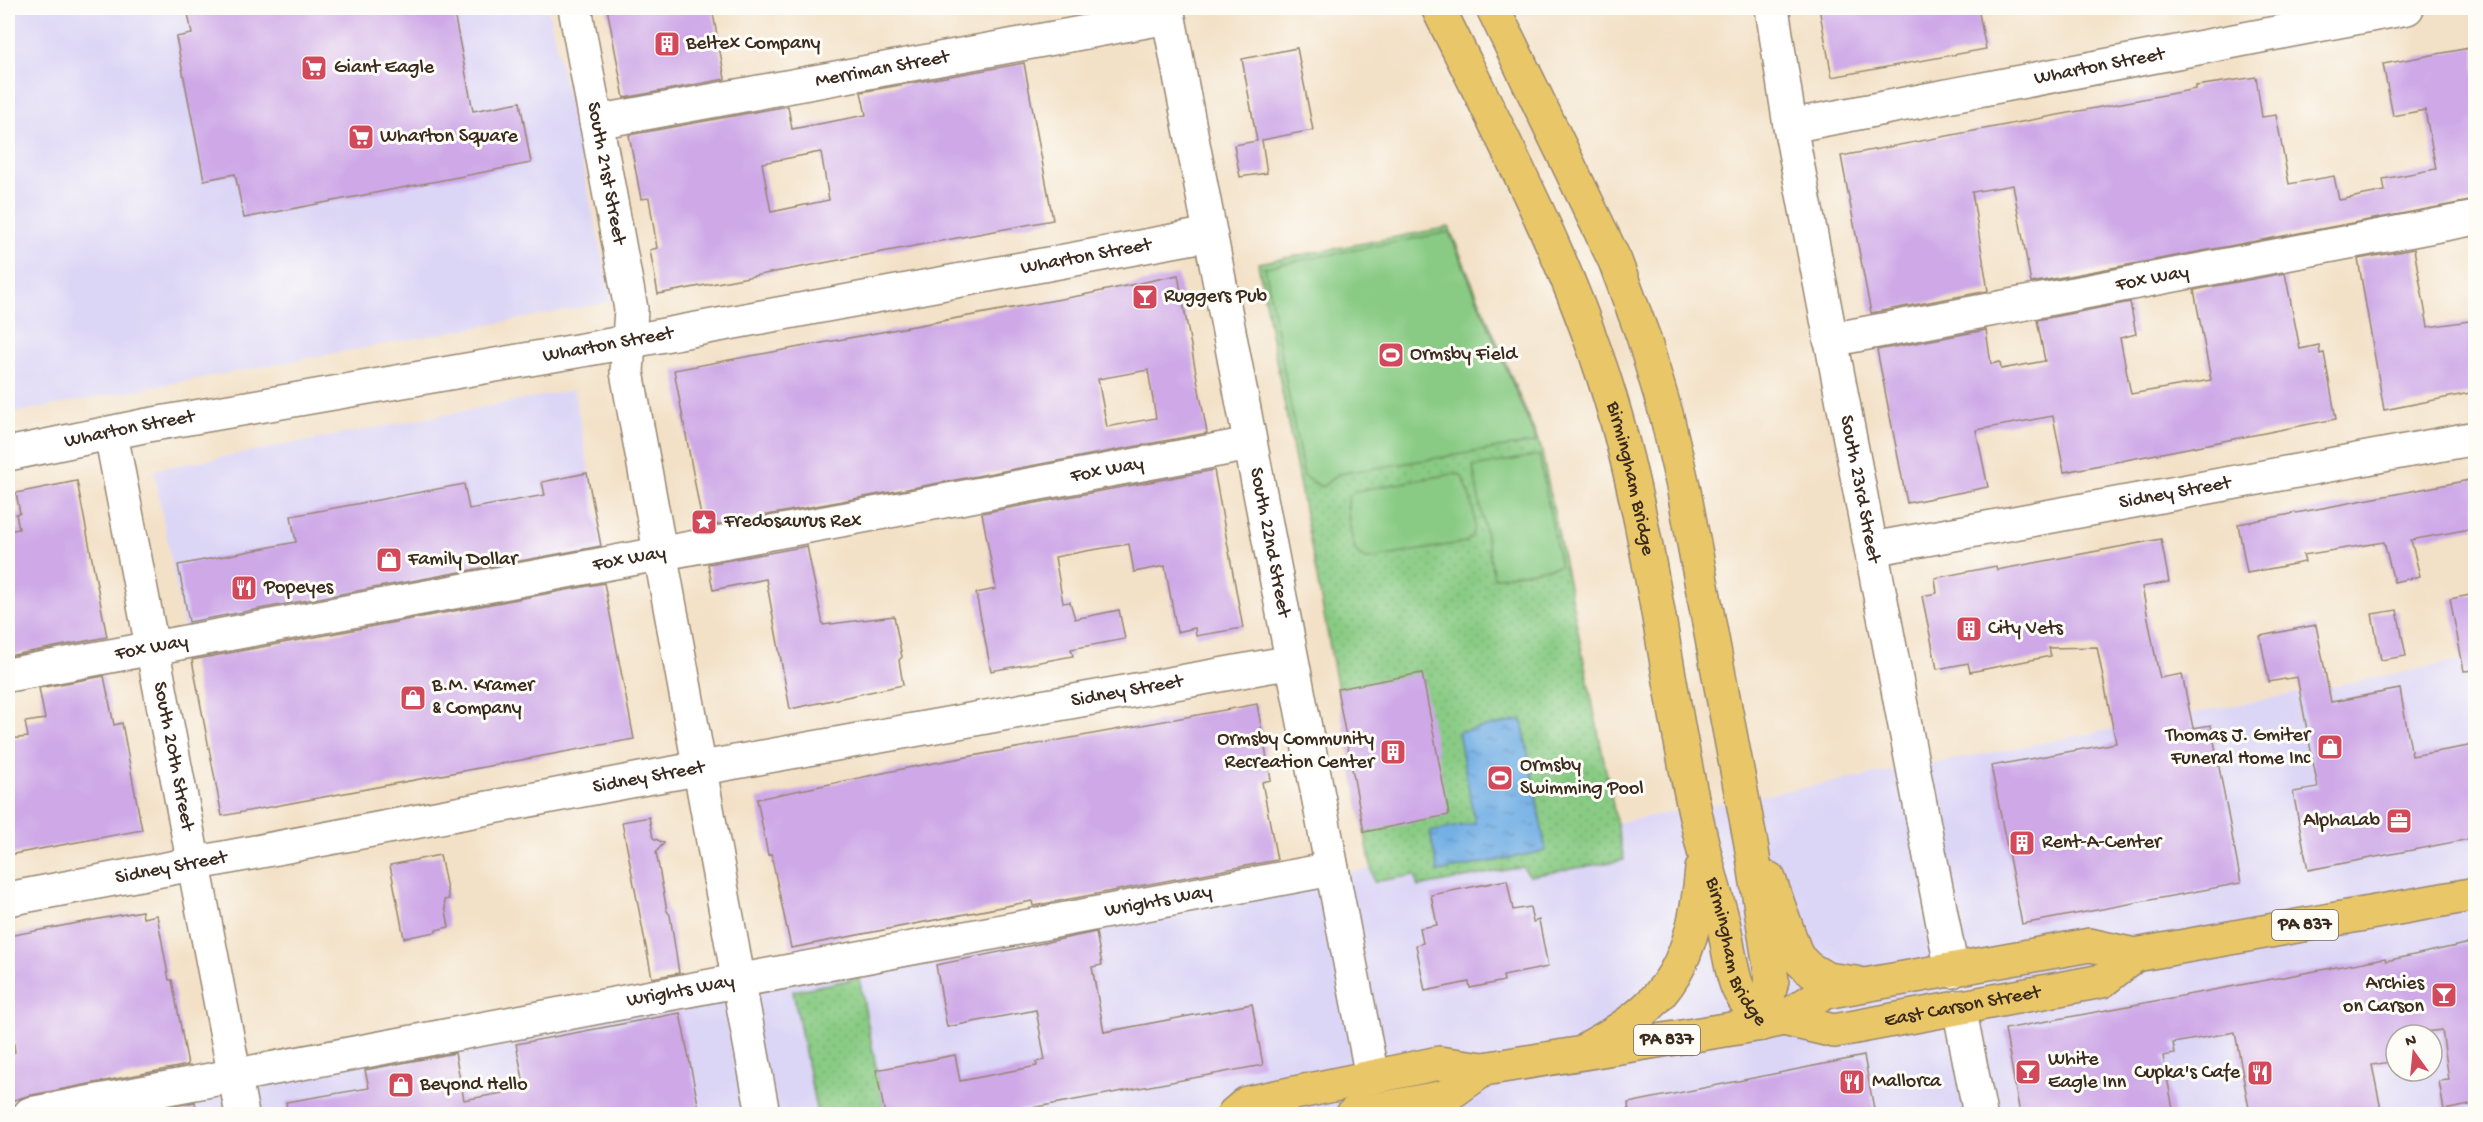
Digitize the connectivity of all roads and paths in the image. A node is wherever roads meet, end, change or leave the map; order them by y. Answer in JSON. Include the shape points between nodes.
{"nodes":[{"id":1,"x":575,"y":8,"type":"edge"},
{"id":2,"x":1438,"y":8,"type":"edge"},
{"id":3,"x":1493,"y":8,"type":"edge"},
{"id":4,"x":1772,"y":8,"type":"edge"},
{"id":5,"x":2407,"y":8,"type":"edge"},
{"id":6,"x":1168,"y":12,"type":"edge"},
{"id":7,"x":596,"y":122,"type":"junction"},
{"id":8,"x":1790,"y":126,"type":"junction"},
{"id":9,"x":2475,"y":218,"type":"edge"},
{"id":10,"x":1210,"y":234,"type":"junction"},
{"id":11,"x":1830,"y":340,"type":"junction"},
{"id":12,"x":629,"y":341,"type":"junction"},
{"id":13,"x":111,"y":434,"type":"junction"},
{"id":14,"x":2475,"y":438,"type":"edge"},
{"id":15,"x":1250,"y":444,"type":"junction"},
{"id":16,"x":8,"y":454,"type":"edge"},
{"id":17,"x":1872,"y":549,"type":"junction"},
{"id":18,"x":660,"y":554,"type":"junction"},
{"id":19,"x":153,"y":648,"type":"junction"},
{"id":20,"x":1292,"y":662,"type":"junction"},
{"id":21,"x":8,"y":675,"type":"edge"},
{"id":22,"x":700,"y":769,"type":"junction"},
{"id":23,"x":1751,"y":844,"type":"junction"},
{"id":24,"x":1703,"y":855,"type":"junction"},
{"id":25,"x":195,"y":864,"type":"junction"},
{"id":26,"x":1332,"y":869,"type":"junction"},
{"id":27,"x":2475,"y":894,"type":"edge"},
{"id":28,"x":8,"y":899,"type":"edge"},
{"id":29,"x":2135,"y":956,"type":"junction"},
{"id":30,"x":1952,"y":971,"type":"junction"},
{"id":31,"x":739,"y":981,"type":"junction"},
{"id":32,"x":1870,"y":985,"type":"junction"},
{"id":33,"x":1959,"y":1007,"type":"junction"},
{"id":34,"x":1772,"y":1022,"type":"junction"},
{"id":35,"x":1572,"y":1056,"type":"junction"},
{"id":36,"x":1484,"y":1068,"type":"junction"},
{"id":37,"x":234,"y":1075,"type":"junction"},
{"id":38,"x":1372,"y":1077,"type":"junction"},
{"id":39,"x":1368,"y":1113,"type":"edge"},
{"id":40,"x":30,"y":1114,"type":"edge"},
{"id":41,"x":242,"y":1114,"type":"edge"},
{"id":42,"x":763,"y":1114,"type":"edge"},
{"id":43,"x":1234,"y":1114,"type":"edge"},
{"id":44,"x":1980,"y":1114,"type":"edge"}],
"edges":[{"from":1,"to":7,"type":"street","name":"South 21st Street"},
{"from":2,"to":24,"type":"main road","name":"Birmingham Bridge","via":[[1565,271],[1598,357],[1637,504]]},
{"from":3,"to":23,"type":"main road","name":"Birmingham Bridge","via":[[1616,261],[1643,336],[1683,486]]},
{"from":4,"to":8,"type":"street","name":"South 23rd Street"},
{"from":5,"to":8,"type":"street","name":"Wharton Street"},
{"from":6,"to":7,"type":"street","name":"Merriman Street"},
{"from":6,"to":10,"type":"street","name":"South 22nd Street"},
{"from":7,"to":12,"type":"street","name":"South 21st Street","via":[[631,309]]},
{"from":8,"to":11,"type":"street","name":"South 23rd Street"},
{"from":9,"to":11,"type":"street","name":"Fox Way"},
{"from":10,"to":12,"type":"street","name":"Wharton Street"},
{"from":10,"to":15,"type":"street","name":"South 22nd Street"},
{"from":11,"to":17,"type":"street","name":"South 23rd Street"},
{"from":12,"to":13,"type":"street","name":"Wharton Street"},
{"from":12,"to":18,"type":"street","name":"South 21st Street","via":[[627,372]]},
{"from":13,"to":16,"type":"street","name":"Wharton Street"},
{"from":13,"to":19,"type":"street","name":"South 20th Street"},
{"from":14,"to":17,"type":"street","name":"Sidney Street"},
{"from":15,"to":18,"type":"street","name":"Fox Way"},
{"from":15,"to":20,"type":"street","name":"South 22nd Street"},
{"from":17,"to":30,"type":"street","name":"South 23rd Street"},
{"from":18,"to":19,"type":"street","name":"Fox Way"},
{"from":18,"to":22,"type":"street","name":"South 21st Street"},
{"from":19,"to":21,"type":"street","name":"Fox Way"},
{"from":19,"to":25,"type":"street","name":"South 20th Street"},
{"from":20,"to":22,"type":"street","name":"Sidney Street"},
{"from":20,"to":26,"type":"street","name":"South 22nd Street"},
{"from":22,"to":25,"type":"street","name":"Sidney Street"},
{"from":22,"to":31,"type":"street","name":"South 21st Street"},
{"from":23,"to":32,"type":"main road","via":[[1775,890],[1797,957],[1827,979]]},
{"from":23,"to":34,"type":"main road","name":"Birmingham Bridge","via":[[1772,980]]},
{"from":24,"to":34,"type":"main road","name":"Birmingham Bridge","via":[[1725,926],[1737,987]]},
{"from":24,"to":35,"type":"main road","via":[[1698,910],[1680,967],[1665,989],[1626,1024]]},
{"from":25,"to":28,"type":"street","name":"Sidney Street"},
{"from":25,"to":37,"type":"street","name":"South 20th Street"},
{"from":26,"to":31,"type":"street","name":"Wrights Way"},
{"from":26,"to":38,"type":"street","name":"South 22nd Street"},
{"from":27,"to":29,"type":"main road","name":"East Carson Street","number":"PA 837"},
{"from":29,"to":30,"type":"main road","name":"East Carson Street","via":[[2090,945]]},
{"from":29,"to":33,"type":"main road","name":"East Carson Street","number":"PA 837","via":[[2102,981]]},
{"from":30,"to":32,"type":"main road","name":"East Carson Street"},
{"from":31,"to":37,"type":"street","name":"Wrights Way"},
{"from":31,"to":42,"type":"street","name":"South 21st Street"},
{"from":32,"to":34,"type":"main road","name":"East Carson Street","via":[[1825,992]]},
{"from":33,"to":34,"type":"main road","name":"East Carson Street","number":"PA 837","via":[[1834,1031]]},
{"from":33,"to":44,"type":"street"},
{"from":34,"to":35,"type":"main road","name":"East Carson Street","number":"PA 837"},
{"from":35,"to":36,"type":"main road","name":"East Carson Street","number":"PA 837"},
{"from":36,"to":38,"type":"main road","name":"East Carson Street","number":"PA 837","via":[[1439,1063]]},
{"from":36,"to":39,"type":"main road","name":"East Carson Street","number":"PA 837","via":[[1445,1097]]},
{"from":37,"to":40,"type":"street","name":"Wrights Way"},
{"from":37,"to":41,"type":"street","name":"South 20th Street"},
{"from":38,"to":43,"type":"main road","name":"East Carson Street","number":"PA 837","via":[[1247,1103]]}]}
